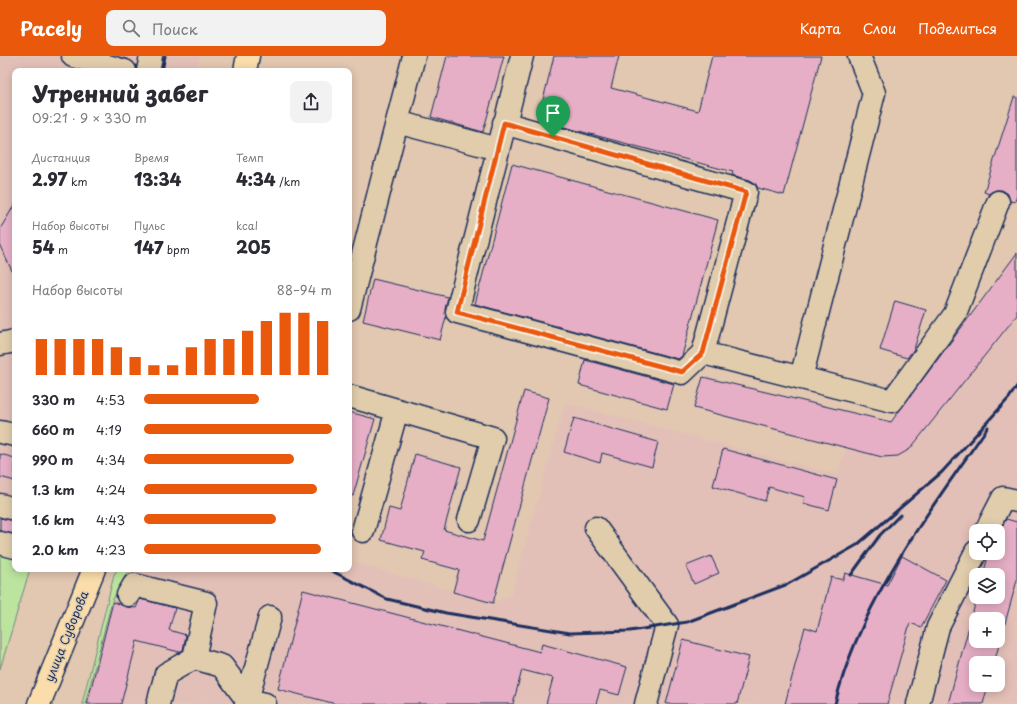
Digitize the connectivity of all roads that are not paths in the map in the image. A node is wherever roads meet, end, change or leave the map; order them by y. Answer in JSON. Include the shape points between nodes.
{"nodes":[{"id":1,"x":73,"y":56,"type":"edge"},
{"id":2,"x":151,"y":56,"type":"edge"},
{"id":3,"x":248,"y":56,"type":"edge"},
{"id":4,"x":414,"y":56,"type":"edge"},
{"id":5,"x":522,"y":56,"type":"edge"},
{"id":6,"x":858,"y":56,"type":"edge"},
{"id":7,"x":115,"y":68,"type":"edge"},
{"id":8,"x":149,"y":68,"type":"edge"},
{"id":9,"x":246,"y":68,"type":"edge"},
{"id":10,"x":397,"y":122,"type":"junction"},
{"id":11,"x":504,"y":123,"type":"junction"},
{"id":12,"x":498,"y":149,"type":"junction"},
{"id":13,"x":998,"y":202,"type":"dead end"},
{"id":14,"x":352,"y":297,"type":"edge"},
{"id":15,"x":12,"y":341,"type":"edge"},
{"id":16,"x":0,"y":344,"type":"edge"},
{"id":17,"x":703,"y":353,"type":"junction"},
{"id":18,"x":801,"y":378,"type":"junction"},
{"id":19,"x":352,"y":397,"type":"edge"},
{"id":20,"x":398,"y":410,"type":"junction"},
{"id":21,"x":0,"y":432,"type":"edge"},
{"id":22,"x":12,"y":434,"type":"edge"},
{"id":23,"x":1017,"y":500,"type":"edge"},
{"id":24,"x":0,"y":505,"type":"edge"},
{"id":25,"x":12,"y":508,"type":"edge"},
{"id":26,"x":469,"y":520,"type":"dead end"},
{"id":27,"x":990,"y":524,"type":"edge"},
{"id":28,"x":596,"y":528,"type":"dead end"},
{"id":29,"x":363,"y":531,"type":"dead end"},
{"id":30,"x":0,"y":543,"type":"edge"},
{"id":31,"x":12,"y":546,"type":"edge"},
{"id":32,"x":972,"y":560,"type":"edge"},
{"id":33,"x":93,"y":572,"type":"edge"},
{"id":34,"x":128,"y":595,"type":"dead end"},
{"id":35,"x":270,"y":617,"type":"dead end"},
{"id":36,"x":194,"y":658,"type":"junction"},
{"id":37,"x":253,"y":702,"type":"edge"},
{"id":38,"x":39,"y":704,"type":"edge"},
{"id":39,"x":158,"y":704,"type":"edge"},
{"id":40,"x":646,"y":704,"type":"edge"},
{"id":41,"x":918,"y":704,"type":"edge"}],
"edges":[{"from":1,"to":7,"type":"lane"},
{"from":2,"to":8,"type":"lane"},
{"from":3,"to":9,"type":"main road"},
{"from":4,"to":10,"type":"lane"},
{"from":5,"to":11,"type":"lane"},
{"from":6,"to":18,"type":"lane","via":[[874,93]]},
{"from":10,"to":12,"type":"lane"},
{"from":10,"to":14,"type":"lane"},
{"from":11,"to":12,"type":"lane"},
{"from":11,"to":17,"type":"lane","via":[[746,192]]},
{"from":12,"to":17,"type":"lane","via":[[457,312],[682,372]]},
{"from":13,"to":18,"type":"lane","via":[[955,314],[892,402]]},
{"from":15,"to":16,"type":"lane"},
{"from":17,"to":18,"type":"lane"},
{"from":19,"to":20,"type":"lane"},
{"from":20,"to":26,"type":"lane","via":[[493,438]]},
{"from":20,"to":29,"type":"lane"},
{"from":21,"to":22,"type":"lane"},
{"from":23,"to":27,"type":"lane","via":[[1003,498]]},
{"from":24,"to":25,"type":"lane"},
{"from":28,"to":40,"type":"lane","via":[[667,625]]},
{"from":30,"to":31,"type":"lane"},
{"from":32,"to":41,"type":"lane","via":[[938,627]]},
{"from":33,"to":38,"type":"main road","name":"улица Суворова"},
{"from":34,"to":36,"type":"lane","via":[[134,586],[206,603]]},
{"from":35,"to":37,"type":"lane"},
{"from":36,"to":37,"type":"lane","via":[[222,666]]},
{"from":36,"to":39,"type":"lane","via":[[166,674]]}]}
